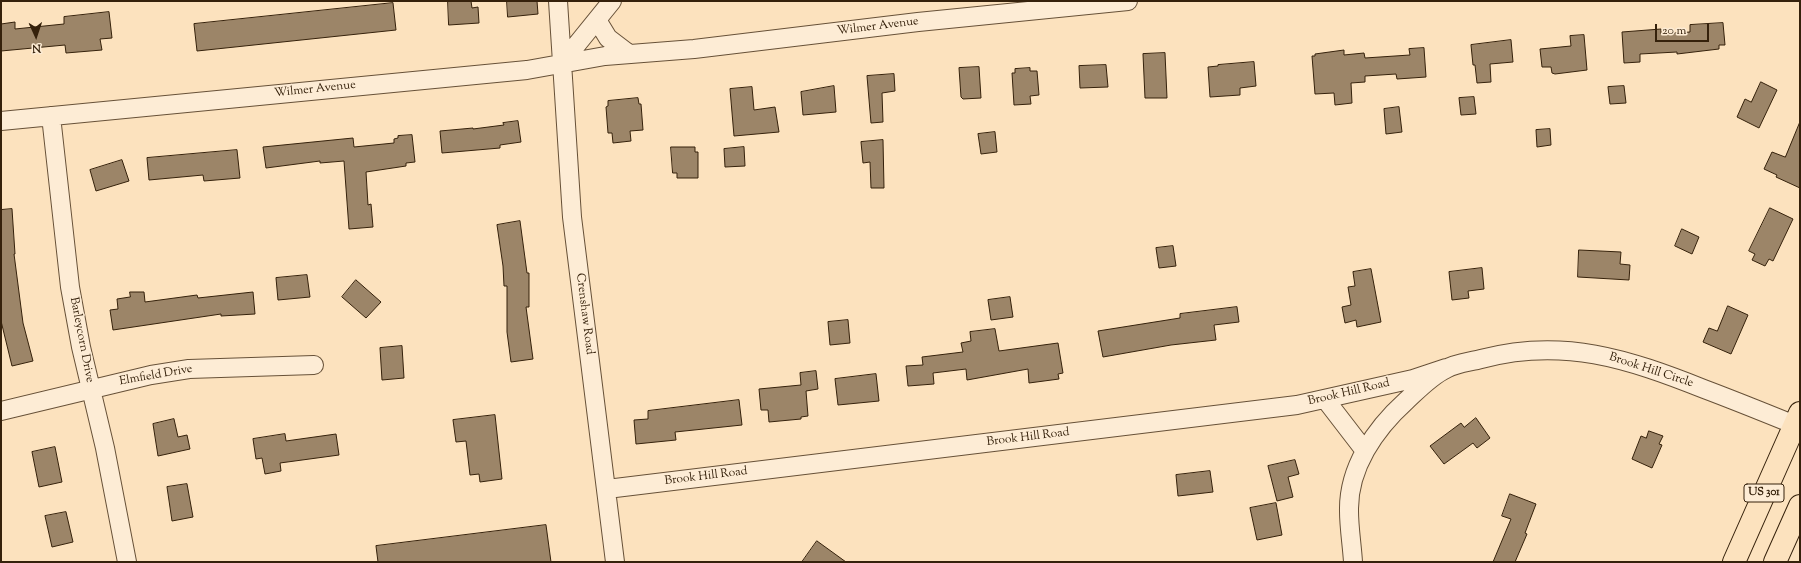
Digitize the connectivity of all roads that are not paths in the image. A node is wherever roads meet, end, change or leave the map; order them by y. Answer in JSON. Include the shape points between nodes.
{"nodes":[{"id":1,"x":558,"y":1,"type":"edge"},
{"id":2,"x":612,"y":1,"type":"edge"},
{"id":3,"x":1128,"y":1,"type":"edge"},
{"id":4,"x":597,"y":20,"type":"junction"},
{"id":5,"x":629,"y":54,"type":"junction"},
{"id":6,"x":561,"y":64,"type":"junction"},
{"id":7,"x":51,"y":116,"type":"junction"},
{"id":8,"x":1,"y":121,"type":"edge"},
{"id":9,"x":314,"y":365,"type":"dead end"},
{"id":10,"x":1446,"y":368,"type":"junction"},
{"id":11,"x":91,"y":390,"type":"junction"},
{"id":12,"x":1325,"y":398,"type":"junction"},
{"id":13,"x":1,"y":411,"type":"edge"},
{"id":14,"x":1798,"y":422,"type":"edge"},
{"id":15,"x":1365,"y":451,"type":"junction"},
{"id":16,"x":607,"y":489,"type":"junction"},
{"id":17,"x":1800,"y":506,"type":"edge"},
{"id":18,"x":127,"y":562,"type":"edge"},
{"id":19,"x":615,"y":562,"type":"edge"},
{"id":20,"x":1353,"y":562,"type":"edge"},
{"id":21,"x":1734,"y":562,"type":"edge"},
{"id":22,"x":1775,"y":562,"type":"edge"}],
"edges":[{"from":1,"to":6,"type":"street","name":"Crenshaw Road"},
{"from":2,"to":4,"type":"street"},
{"from":3,"to":5,"type":"street","name":"Wilmer Avenue"},
{"from":4,"to":5,"type":"street","via":[[608,38]]},
{"from":4,"to":6,"type":"street"},
{"from":5,"to":6,"type":"street","name":"Wilmer Avenue"},
{"from":6,"to":7,"type":"street","name":"Wilmer Avenue","via":[[526,70]]},
{"from":6,"to":16,"type":"street","name":"Crenshaw Road","via":[[573,224]]},
{"from":7,"to":8,"type":"street","name":"Wilmer Avenue"},
{"from":7,"to":11,"type":"street","name":"Barleycorn Drive","via":[[70,287]]},
{"from":9,"to":11,"type":"street","name":"Elmfield Drive","via":[[189,369],[151,375]]},
{"from":10,"to":12,"type":"street","name":"Brook Hill Road","via":[[1413,379]]},
{"from":10,"to":14,"type":"street","name":"Brook Hill Circle","via":[[1493,356],[1528,351],[1562,350],[1593,353],[1657,370]]},
{"from":10,"to":15,"type":"street","name":"Brook Hill Circle","via":[[1425,384],[1378,429]]},
{"from":11,"to":13,"type":"street","name":"Elmfield Drive"},
{"from":11,"to":18,"type":"street","name":"Barleycorn Drive"},
{"from":12,"to":15,"type":"street"},
{"from":12,"to":16,"type":"street","name":"Brook Hill Road","via":[[1297,405]]},
{"from":14,"to":21,"type":"main road","number":"US 301"},
{"from":15,"to":20,"type":"street","name":"Brook Hill Circle","via":[[1356,474],[1349,510]]},
{"from":16,"to":19,"type":"street","name":"Crenshaw Road"},
{"from":17,"to":22,"type":"main road","number":"US 301"}]}
